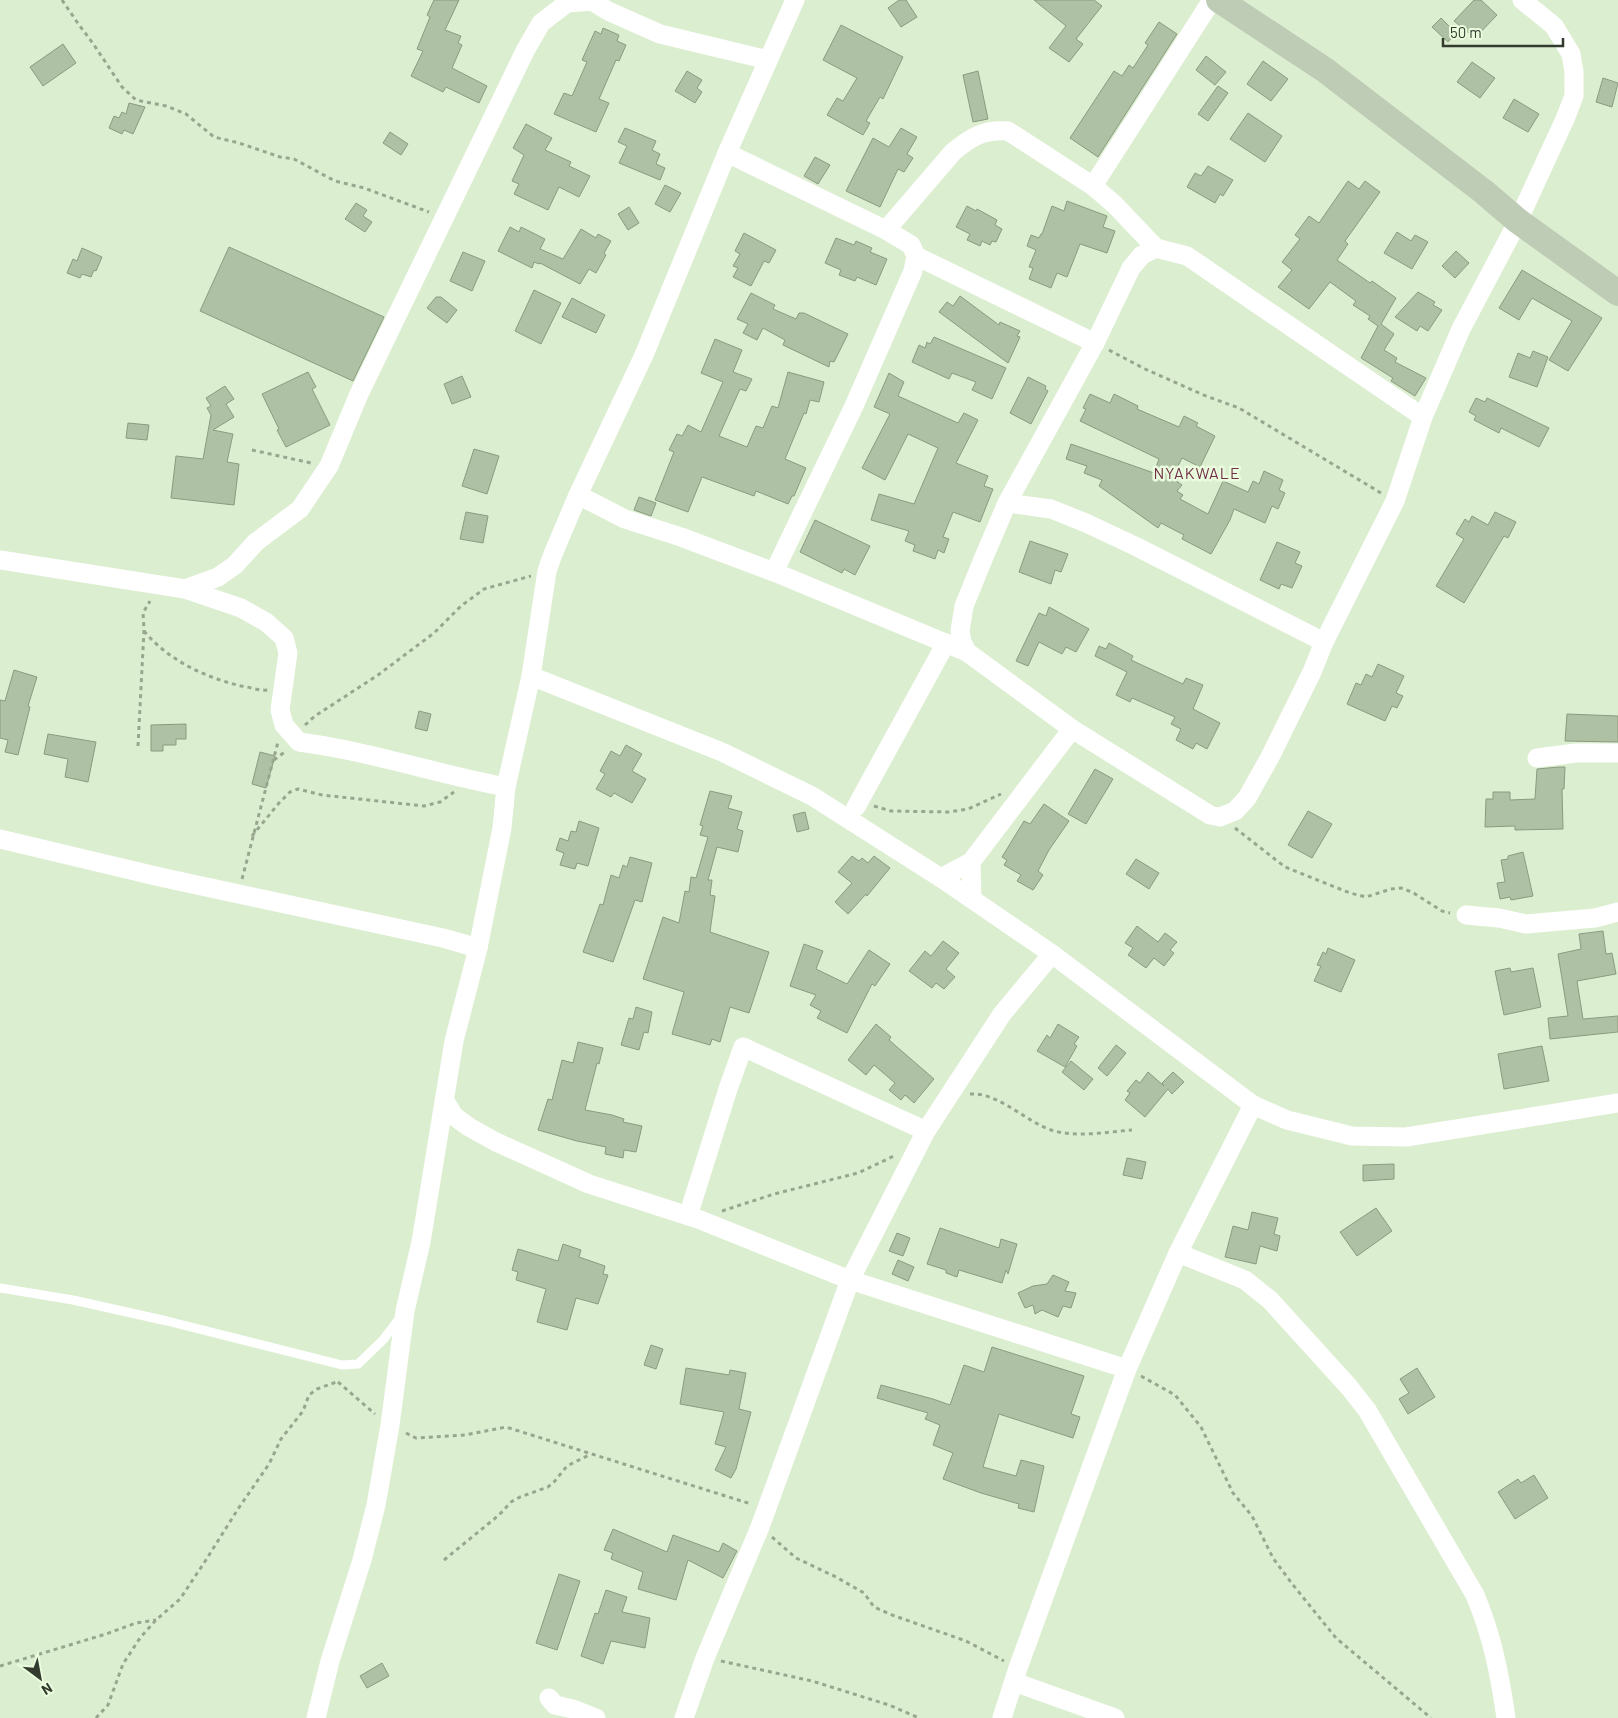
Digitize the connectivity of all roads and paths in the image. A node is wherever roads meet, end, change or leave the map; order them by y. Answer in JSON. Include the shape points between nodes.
{"nodes":[{"id":1,"x":62,"y":0,"type":"edge"},
{"id":2,"x":591,"y":0,"type":"edge"},
{"id":3,"x":795,"y":0,"type":"edge"},
{"id":4,"x":1212,"y":0,"type":"edge"},
{"id":5,"x":1219,"y":0,"type":"edge"},
{"id":6,"x":1522,"y":0,"type":"edge"},
{"id":7,"x":768,"y":60,"type":"junction"},
{"id":8,"x":727,"y":153,"type":"junction"},
{"id":9,"x":1093,"y":186,"type":"junction"},
{"id":10,"x":443,"y":220,"type":"junction"},
{"id":11,"x":1518,"y":221,"type":"junction"},
{"id":12,"x":886,"y":230,"type":"junction"},
{"id":13,"x":1156,"y":248,"type":"junction"},
{"id":14,"x":916,"y":256,"type":"junction"},
{"id":15,"x":1618,"y":292,"type":"edge"},
{"id":16,"x":1095,"y":343,"type":"junction"},
{"id":17,"x":1422,"y":417,"type":"junction"},
{"id":18,"x":252,"y":450,"type":"dead end"},
{"id":19,"x":329,"y":466,"type":"junction"},
{"id":20,"x":578,"y":495,"type":"junction"},
{"id":21,"x":1395,"y":501,"type":"junction"},
{"id":22,"x":1007,"y":503,"type":"junction"},
{"id":23,"x":0,"y":560,"type":"edge"},
{"id":24,"x":547,"y":571,"type":"junction"},
{"id":25,"x":774,"y":572,"type":"junction"},
{"id":26,"x":161,"y":586,"type":"junction"},
{"id":27,"x":185,"y":589,"type":"junction"},
{"id":28,"x":144,"y":630,"type":"junction"},
{"id":29,"x":1324,"y":642,"type":"junction"},
{"id":30,"x":946,"y":643,"type":"junction"},
{"id":31,"x":967,"y":652,"type":"junction"},
{"id":32,"x":531,"y":676,"type":"junction"},
{"id":33,"x":283,"y":690,"type":"junction"},
{"id":34,"x":288,"y":727,"type":"junction"},
{"id":35,"x":1072,"y":728,"type":"junction"},
{"id":36,"x":138,"y":746,"type":"dead end"},
{"id":37,"x":1618,"y":753,"type":"edge"},
{"id":38,"x":1537,"y":758,"type":"dead end"},
{"id":39,"x":471,"y":780,"type":"junction"},
{"id":40,"x":506,"y":787,"type":"junction"},
{"id":41,"x":1024,"y":793,"type":"junction"},
{"id":42,"x":856,"y":807,"type":"joint"},
{"id":43,"x":1220,"y":817,"type":"junction"},
{"id":44,"x":252,"y":836,"type":"junction"},
{"id":45,"x":0,"y":839,"type":"edge"},
{"id":46,"x":971,"y":862,"type":"junction"},
{"id":47,"x":941,"y":878,"type":"junction"},
{"id":48,"x":238,"y":894,"type":"junction"},
{"id":49,"x":972,"y":899,"type":"junction"},
{"id":50,"x":1618,"y":912,"type":"edge"},
{"id":51,"x":1466,"y":916,"type":"joint"},
{"id":52,"x":478,"y":948,"type":"junction"},
{"id":53,"x":1052,"y":954,"type":"junction"},
{"id":54,"x":950,"y":1095,"type":"junction"},
{"id":55,"x":445,"y":1101,"type":"junction"},
{"id":56,"x":1618,"y":1103,"type":"edge"},
{"id":57,"x":1254,"y":1106,"type":"junction"},
{"id":58,"x":1132,"y":1130,"type":"dead end"},
{"id":59,"x":923,"y":1138,"type":"junction"},
{"id":60,"x":693,"y":1218,"type":"junction"},
{"id":61,"x":1178,"y":1253,"type":"junction"},
{"id":62,"x":850,"y":1280,"type":"junction"},
{"id":63,"x":0,"y":1288,"type":"edge"},
{"id":64,"x":405,"y":1311,"type":"junction"},
{"id":65,"x":358,"y":1364,"type":"junction"},
{"id":66,"x":1127,"y":1369,"type":"junction"},
{"id":67,"x":338,"y":1382,"type":"junction"},
{"id":68,"x":390,"y":1424,"type":"junction"},
{"id":69,"x":591,"y":1454,"type":"junction"},
{"id":70,"x":766,"y":1509,"type":"junction"},
{"id":71,"x":760,"y":1527,"type":"junction"},
{"id":72,"x":444,"y":1560,"type":"dead end"},
{"id":73,"x":156,"y":1620,"type":"junction"},
{"id":74,"x":705,"y":1658,"type":"junction"},
{"id":75,"x":0,"y":1666,"type":"edge"},
{"id":76,"x":1016,"y":1675,"type":"junction"},
{"id":77,"x":550,"y":1698,"type":"dead end"},
{"id":78,"x":96,"y":1718,"type":"edge"},
{"id":79,"x":316,"y":1718,"type":"edge"},
{"id":80,"x":596,"y":1718,"type":"edge"},
{"id":81,"x":684,"y":1718,"type":"edge"},
{"id":82,"x":919,"y":1718,"type":"edge"},
{"id":83,"x":1002,"y":1718,"type":"edge"},
{"id":84,"x":1115,"y":1718,"type":"edge"},
{"id":85,"x":1431,"y":1718,"type":"edge"},
{"id":86,"x":1506,"y":1718,"type":"edge"}],
"edges":[{"from":1,"to":10,"type":"path","via":[[122,87],[136,100],[186,114],[214,137],[294,159],[335,181],[371,190]]},
{"from":2,"to":7,"type":"street","via":[[660,34]]},
{"from":2,"to":10,"type":"street","via":[[567,3],[541,23]]},
{"from":3,"to":7,"type":"street"},
{"from":4,"to":9,"type":"street"},
{"from":5,"to":11,"type":"street","via":[[1325,70]]},
{"from":6,"to":11,"type":"street","via":[[1554,26],[1571,54],[1574,96]]},
{"from":7,"to":8,"type":"street"},
{"from":8,"to":12,"type":"street"},
{"from":8,"to":20,"type":"street","via":[[644,355]]},
{"from":9,"to":12,"type":"street","via":[[1008,131],[983,132],[953,152]]},
{"from":9,"to":13,"type":"street"},
{"from":10,"to":19,"type":"street"},
{"from":11,"to":15,"type":"street"},
{"from":11,"to":17,"type":"street","via":[[1461,329]]},
{"from":12,"to":14,"type":"street","via":[[911,245]]},
{"from":13,"to":16,"type":"street","via":[[1142,255],[1131,268]]},
{"from":13,"to":17,"type":"street","via":[[1187,256]]},
{"from":14,"to":16,"type":"street"},
{"from":14,"to":25,"type":"street","via":[[913,271],[854,406]]},
{"from":16,"to":21,"type":"path","via":[[1145,369],[1239,408]]},
{"from":16,"to":22,"type":"street"},
{"from":17,"to":21,"type":"street"},
{"from":18,"to":19,"type":"path"},
{"from":19,"to":27,"type":"street","via":[[300,509],[256,542],[235,565],[218,577]]},
{"from":20,"to":24,"type":"street"},
{"from":20,"to":25,"type":"street","via":[[625,519]]},
{"from":21,"to":29,"type":"street"},
{"from":22,"to":29,"type":"street","via":[[1051,509],[1086,523]]},
{"from":22,"to":31,"type":"street","via":[[964,606],[960,631]]},
{"from":23,"to":26,"type":"street"},
{"from":24,"to":32,"type":"street"},
{"from":24,"to":34,"type":"path","via":[[484,589],[434,633],[378,675],[315,716]]},
{"from":25,"to":30,"type":"street"},
{"from":26,"to":27,"type":"street"},
{"from":26,"to":28,"type":"path","via":[[142,613]]},
{"from":27,"to":33,"type":"street","via":[[242,608],[266,622],[284,638],[288,654]]},
{"from":28,"to":33,"type":"path","via":[[154,643],[207,676],[262,690]]},
{"from":28,"to":36,"type":"path"},
{"from":29,"to":43,"type":"street","via":[[1312,672],[1247,798],[1235,811]]},
{"from":30,"to":31,"type":"street"},
{"from":30,"to":42,"type":"street"},
{"from":31,"to":35,"type":"street"},
{"from":32,"to":40,"type":"street"},
{"from":32,"to":47,"type":"street","via":[[722,752],[812,796]]},
{"from":33,"to":34,"type":"street","via":[[280,710]]},
{"from":34,"to":39,"type":"street","via":[[299,742]]},
{"from":34,"to":44,"type":"path","via":[[274,760]]},
{"from":35,"to":41,"type":"street"},
{"from":35,"to":43,"type":"street","via":[[1210,815]]},
{"from":37,"to":38,"type":"street"},
{"from":39,"to":40,"type":"street"},
{"from":39,"to":44,"type":"path","via":[[440,802],[424,806],[322,795],[298,789],[284,797]]},
{"from":40,"to":52,"type":"street","via":[[502,828]]},
{"from":41,"to":42,"type":"path","via":[[1002,793],[968,809],[949,812],[891,812],[868,805]]},
{"from":41,"to":46,"type":"street"},
{"from":43,"to":51,"type":"path","via":[[1286,867],[1340,889],[1366,897],[1401,888],[1442,910]]},
{"from":44,"to":48,"type":"path"},
{"from":45,"to":48,"type":"street"},
{"from":46,"to":47,"type":"street"},
{"from":46,"to":49,"type":"street"},
{"from":47,"to":49,"type":"street"},
{"from":48,"to":52,"type":"street"},
{"from":49,"to":53,"type":"street"},
{"from":50,"to":51,"type":"street","via":[[1595,918],[1526,924]]},
{"from":52,"to":55,"type":"street","via":[[454,1041]]},
{"from":53,"to":54,"type":"street","via":[[1002,1014]]},
{"from":53,"to":57,"type":"street"},
{"from":54,"to":58,"type":"path","via":[[979,1093],[1034,1122],[1063,1133]]},
{"from":54,"to":59,"type":"street"},
{"from":55,"to":60,"type":"street","via":[[454,1116],[496,1142],[589,1184]]},
{"from":55,"to":64,"type":"street","via":[[421,1242]]},
{"from":56,"to":57,"type":"street","via":[[1406,1137],[1352,1136],[1287,1120]]},
{"from":57,"to":61,"type":"street"},
{"from":59,"to":60,"type":"path","via":[[858,1173]]},
{"from":59,"to":60,"type":"street","via":[[743,1048],[728,1089]]},
{"from":59,"to":62,"type":"street"},
{"from":60,"to":62,"type":"street"},
{"from":61,"to":66,"type":"street"},
{"from":61,"to":86,"type":"street","via":[[1257,1288],[1367,1410],[1476,1595],[1498,1667]]},
{"from":62,"to":66,"type":"street"},
{"from":62,"to":70,"type":"street"},
{"from":63,"to":65,"type":"lane","via":[[167,1321],[342,1365]]},
{"from":64,"to":65,"type":"lane","via":[[383,1340]]},
{"from":64,"to":68,"type":"street"},
{"from":65,"to":67,"type":"path"},
{"from":66,"to":76,"type":"street"},
{"from":66,"to":85,"type":"path","via":[[1175,1395],[1200,1427],[1233,1492],[1252,1516],[1273,1558],[1293,1585],[1336,1638]]},
{"from":67,"to":68,"type":"path"},
{"from":67,"to":73,"type":"path","via":[[310,1395],[269,1464],[180,1599]]},
{"from":68,"to":69,"type":"path","via":[[416,1438],[465,1435],[506,1427]]},
{"from":68,"to":79,"type":"street","via":[[370,1531]]},
{"from":69,"to":70,"type":"path"},
{"from":69,"to":72,"type":"path","via":[[567,1466],[548,1487],[511,1502],[499,1516]]},
{"from":70,"to":71,"type":"street"},
{"from":71,"to":74,"type":"street"},
{"from":71,"to":76,"type":"path","via":[[796,1558],[864,1593],[874,1606],[966,1641]]},
{"from":73,"to":75,"type":"path","via":[[122,1627]]},
{"from":73,"to":78,"type":"path","via":[[123,1664],[108,1705]]},
{"from":74,"to":81,"type":"street"},
{"from":74,"to":82,"type":"path","via":[[812,1680]]},
{"from":76,"to":83,"type":"street"},
{"from":76,"to":84,"type":"street"},
{"from":77,"to":80,"type":"street","via":[[555,1705]]}]}
